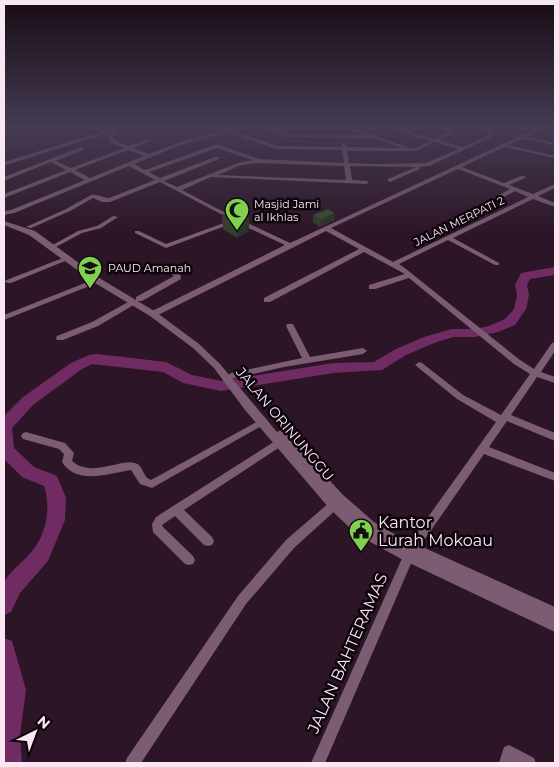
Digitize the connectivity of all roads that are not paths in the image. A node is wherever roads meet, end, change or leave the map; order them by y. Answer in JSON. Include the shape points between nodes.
{"nodes":[{"id":1,"x":44,"y":163,"type":"edge"},
{"id":2,"x":56,"y":163,"type":"edge"},
{"id":3,"x":88,"y":163,"type":"edge"},
{"id":4,"x":169,"y":163,"type":"edge"},
{"id":5,"x":205,"y":163,"type":"edge"},
{"id":6,"x":227,"y":163,"type":"edge"},
{"id":7,"x":249,"y":163,"type":"edge"},
{"id":8,"x":311,"y":163,"type":"edge"},
{"id":9,"x":434,"y":163,"type":"edge"},
{"id":10,"x":466,"y":163,"type":"edge"},
{"id":11,"x":130,"y":164,"type":"joint"},
{"id":12,"x":347,"y":164,"type":"junction"},
{"id":13,"x":234,"y":166,"type":"junction"},
{"id":14,"x":423,"y":166,"type":"junction"},
{"id":15,"x":457,"y":167,"type":"junction"},
{"id":16,"x":69,"y":170,"type":"junction"},
{"id":17,"x":145,"y":172,"type":"junction"},
{"id":18,"x":212,"y":176,"type":"junction"},
{"id":19,"x":523,"y":177,"type":"dead end"},
{"id":20,"x":4,"y":178,"type":"edge"},
{"id":21,"x":89,"y":180,"type":"junction"},
{"id":22,"x":162,"y":180,"type":"junction"},
{"id":23,"x":390,"y":180,"type":"dead end"},
{"id":24,"x":348,"y":181,"type":"junction"},
{"id":25,"x":366,"y":182,"type":"dead end"},
{"id":26,"x":506,"y":185,"type":"junction"},
{"id":27,"x":555,"y":186,"type":"edge"},
{"id":28,"x":178,"y":189,"type":"junction"},
{"id":29,"x":515,"y":189,"type":"junction"},
{"id":30,"x":4,"y":196,"type":"edge"},
{"id":31,"x":533,"y":196,"type":"junction"},
{"id":32,"x":494,"y":200,"type":"dead end"},
{"id":33,"x":555,"y":205,"type":"edge"},
{"id":34,"x":4,"y":217,"type":"edge"},
{"id":35,"x":115,"y":217,"type":"dead end"},
{"id":36,"x":237,"y":220,"type":"junction"},
{"id":37,"x":29,"y":227,"type":"junction"},
{"id":38,"x":325,"y":228,"type":"junction"},
{"id":39,"x":137,"y":232,"type":"dead end"},
{"id":40,"x":450,"y":238,"type":"junction"},
{"id":41,"x":290,"y":245,"type":"junction"},
{"id":42,"x":54,"y":246,"type":"junction"},
{"id":43,"x":364,"y":249,"type":"junction"},
{"id":44,"x":68,"y":258,"type":"junction"},
{"id":45,"x":394,"y":264,"type":"junction"},
{"id":46,"x":497,"y":264,"type":"dead end"},
{"id":47,"x":167,"y":269,"type":"dead end"},
{"id":48,"x":410,"y":275,"type":"junction"},
{"id":49,"x":8,"y":281,"type":"dead end"},
{"id":50,"x":98,"y":281,"type":"junction"},
{"id":51,"x":372,"y":287,"type":"dead end"},
{"id":52,"x":267,"y":300,"type":"dead end"},
{"id":53,"x":136,"y":301,"type":"junction"},
{"id":54,"x":156,"y":313,"type":"junction"},
{"id":55,"x":4,"y":318,"type":"edge"},
{"id":56,"x":290,"y":326,"type":"dead end"},
{"id":57,"x":60,"y":338,"type":"dead end"},
{"id":58,"x":555,"y":345,"type":"edge"},
{"id":59,"x":363,"y":350,"type":"dead end"},
{"id":60,"x":307,"y":360,"type":"junction"},
{"id":61,"x":420,"y":365,"type":"dead end"},
{"id":62,"x":535,"y":373,"type":"junction"},
{"id":63,"x":555,"y":380,"type":"edge"},
{"id":64,"x":234,"y":384,"type":"junction"},
{"id":65,"x":505,"y":419,"type":"junction"},
{"id":66,"x":262,"y":422,"type":"junction"},
{"id":67,"x":26,"y":436,"type":"dead end"},
{"id":68,"x":555,"y":437,"type":"edge"},
{"id":69,"x":280,"y":442,"type":"junction"},
{"id":70,"x":483,"y":449,"type":"junction"},
{"id":71,"x":555,"y":477,"type":"edge"},
{"id":72,"x":334,"y":505,"type":"junction"},
{"id":73,"x":176,"y":510,"type":"junction"},
{"id":74,"x":208,"y":541,"type":"dead end"},
{"id":75,"x":410,"y":552,"type":"junction"},
{"id":76,"x":188,"y":560,"type":"dead end"},
{"id":77,"x":555,"y":614,"type":"edge"},
{"id":78,"x":555,"y":625,"type":"edge"},
{"id":79,"x":132,"y":763,"type":"edge"},
{"id":80,"x":318,"y":763,"type":"edge"},
{"id":81,"x":506,"y":763,"type":"edge"},
{"id":82,"x":529,"y":763,"type":"edge"}],
"edges":[{"from":1,"to":20,"type":"street"},
{"from":2,"to":16,"type":"street"},
{"from":3,"to":16,"type":"street"},
{"from":4,"to":17,"type":"street"},
{"from":5,"to":22,"type":"street"},
{"from":6,"to":13,"type":"street"},
{"from":7,"to":13,"type":"street"},
{"from":8,"to":12,"type":"street"},
{"from":9,"to":14,"type":"street"},
{"from":10,"to":15,"type":"street"},
{"from":11,"to":17,"type":"street"},
{"from":11,"to":21,"type":"street"},
{"from":12,"to":14,"type":"street"},
{"from":12,"to":24,"type":"street"},
{"from":13,"to":18,"type":"street"},
{"from":14,"to":23,"type":"street"},
{"from":15,"to":26,"type":"street"},
{"from":15,"to":38,"type":"street"},
{"from":16,"to":21,"type":"street"},
{"from":16,"to":30,"type":"street"},
{"from":17,"to":22,"type":"street"},
{"from":18,"to":24,"type":"street"},
{"from":18,"to":28,"type":"street"},
{"from":19,"to":26,"type":"street"},
{"from":21,"to":34,"type":"street"},
{"from":22,"to":28,"type":"street"},
{"from":22,"to":37,"type":"street","via":[[107,201],[93,196]]},
{"from":24,"to":25,"type":"street"},
{"from":26,"to":29,"type":"street"},
{"from":27,"to":31,"type":"street"},
{"from":28,"to":36,"type":"street"},
{"from":29,"to":31,"type":"street"},
{"from":29,"to":32,"type":"street"},
{"from":31,"to":33,"type":"street"},
{"from":31,"to":40,"type":"street","name":"JALAN MERPATI 2"},
{"from":34,"to":37,"type":"street","name":"JALAN ORINUNGGU"},
{"from":34,"to":42,"type":"street","name":"JALAN ORINUNGGU"},
{"from":35,"to":42,"type":"street","via":[[100,227],[80,232]]},
{"from":36,"to":39,"type":"street","via":[[166,246]]},
{"from":36,"to":41,"type":"street"},
{"from":37,"to":42,"type":"street","name":"JALAN ORINUNGGU"},
{"from":38,"to":41,"type":"street"},
{"from":38,"to":43,"type":"street"},
{"from":40,"to":45,"type":"street","name":"JALAN MERPATI 2"},
{"from":40,"to":46,"type":"street"},
{"from":41,"to":54,"type":"street"},
{"from":42,"to":44,"type":"street","name":"JALAN ORINUNGGU"},
{"from":42,"to":53,"type":"street","name":"JALAN ORINUNGGU"},
{"from":43,"to":45,"type":"street"},
{"from":43,"to":52,"type":"street"},
{"from":44,"to":49,"type":"street"},
{"from":44,"to":50,"type":"street","name":"JALAN ORINUNGGU"},
{"from":45,"to":48,"type":"street"},
{"from":47,"to":53,"type":"street","via":[[178,274],[178,278]]},
{"from":48,"to":51,"type":"street"},
{"from":48,"to":62,"type":"street"},
{"from":50,"to":53,"type":"street","name":"JALAN ORINUNGGU"},
{"from":50,"to":55,"type":"street"},
{"from":53,"to":54,"type":"street","name":"JALAN ORINUNGGU"},
{"from":53,"to":57,"type":"street","via":[[95,324]]},
{"from":54,"to":64,"type":"street","name":"JALAN ORINUNGGU","via":[[218,366]]},
{"from":56,"to":60,"type":"street"},
{"from":58,"to":62,"type":"street","name":"JALAN BAHTERAMAS"},
{"from":59,"to":60,"type":"street"},
{"from":60,"to":64,"type":"street"},
{"from":61,"to":65,"type":"street","via":[[460,397]]},
{"from":62,"to":63,"type":"street"},
{"from":62,"to":65,"type":"street","name":"JALAN BAHTERAMAS"},
{"from":64,"to":66,"type":"street","name":"JALAN ORINUNGGU"},
{"from":64,"to":75,"type":"street","name":"JALAN ORINUNGGU","via":[[358,517]]},
{"from":65,"to":68,"type":"street"},
{"from":65,"to":70,"type":"street","name":"JALAN BAHTERAMAS"},
{"from":66,"to":67,"type":"street","via":[[152,484],[145,484],[132,466],[98,473],[75,468],[67,462],[69,453],[62,446]]},
{"from":66,"to":69,"type":"street","name":"JALAN ORINUNGGU"},
{"from":69,"to":72,"type":"street","name":"JALAN ORINUNGGU"},
{"from":69,"to":73,"type":"street"},
{"from":70,"to":71,"type":"street"},
{"from":70,"to":75,"type":"street","name":"JALAN BAHTERAMAS"},
{"from":72,"to":75,"type":"street","name":"JALAN ORINUNGGU","via":[[370,535]]},
{"from":72,"to":79,"type":"street","via":[[290,544],[242,600]]},
{"from":73,"to":74,"type":"street"},
{"from":73,"to":76,"type":"street","via":[[160,520],[156,529]]},
{"from":75,"to":77,"type":"street","name":"JALAN ORINUNGGU"},
{"from":75,"to":78,"type":"street","name":"JALAN ORINUNGGU"},
{"from":75,"to":80,"type":"street","name":"JALAN BAHTERAMAS"},
{"from":81,"to":82,"type":"street","via":[[508,752]]}]}
